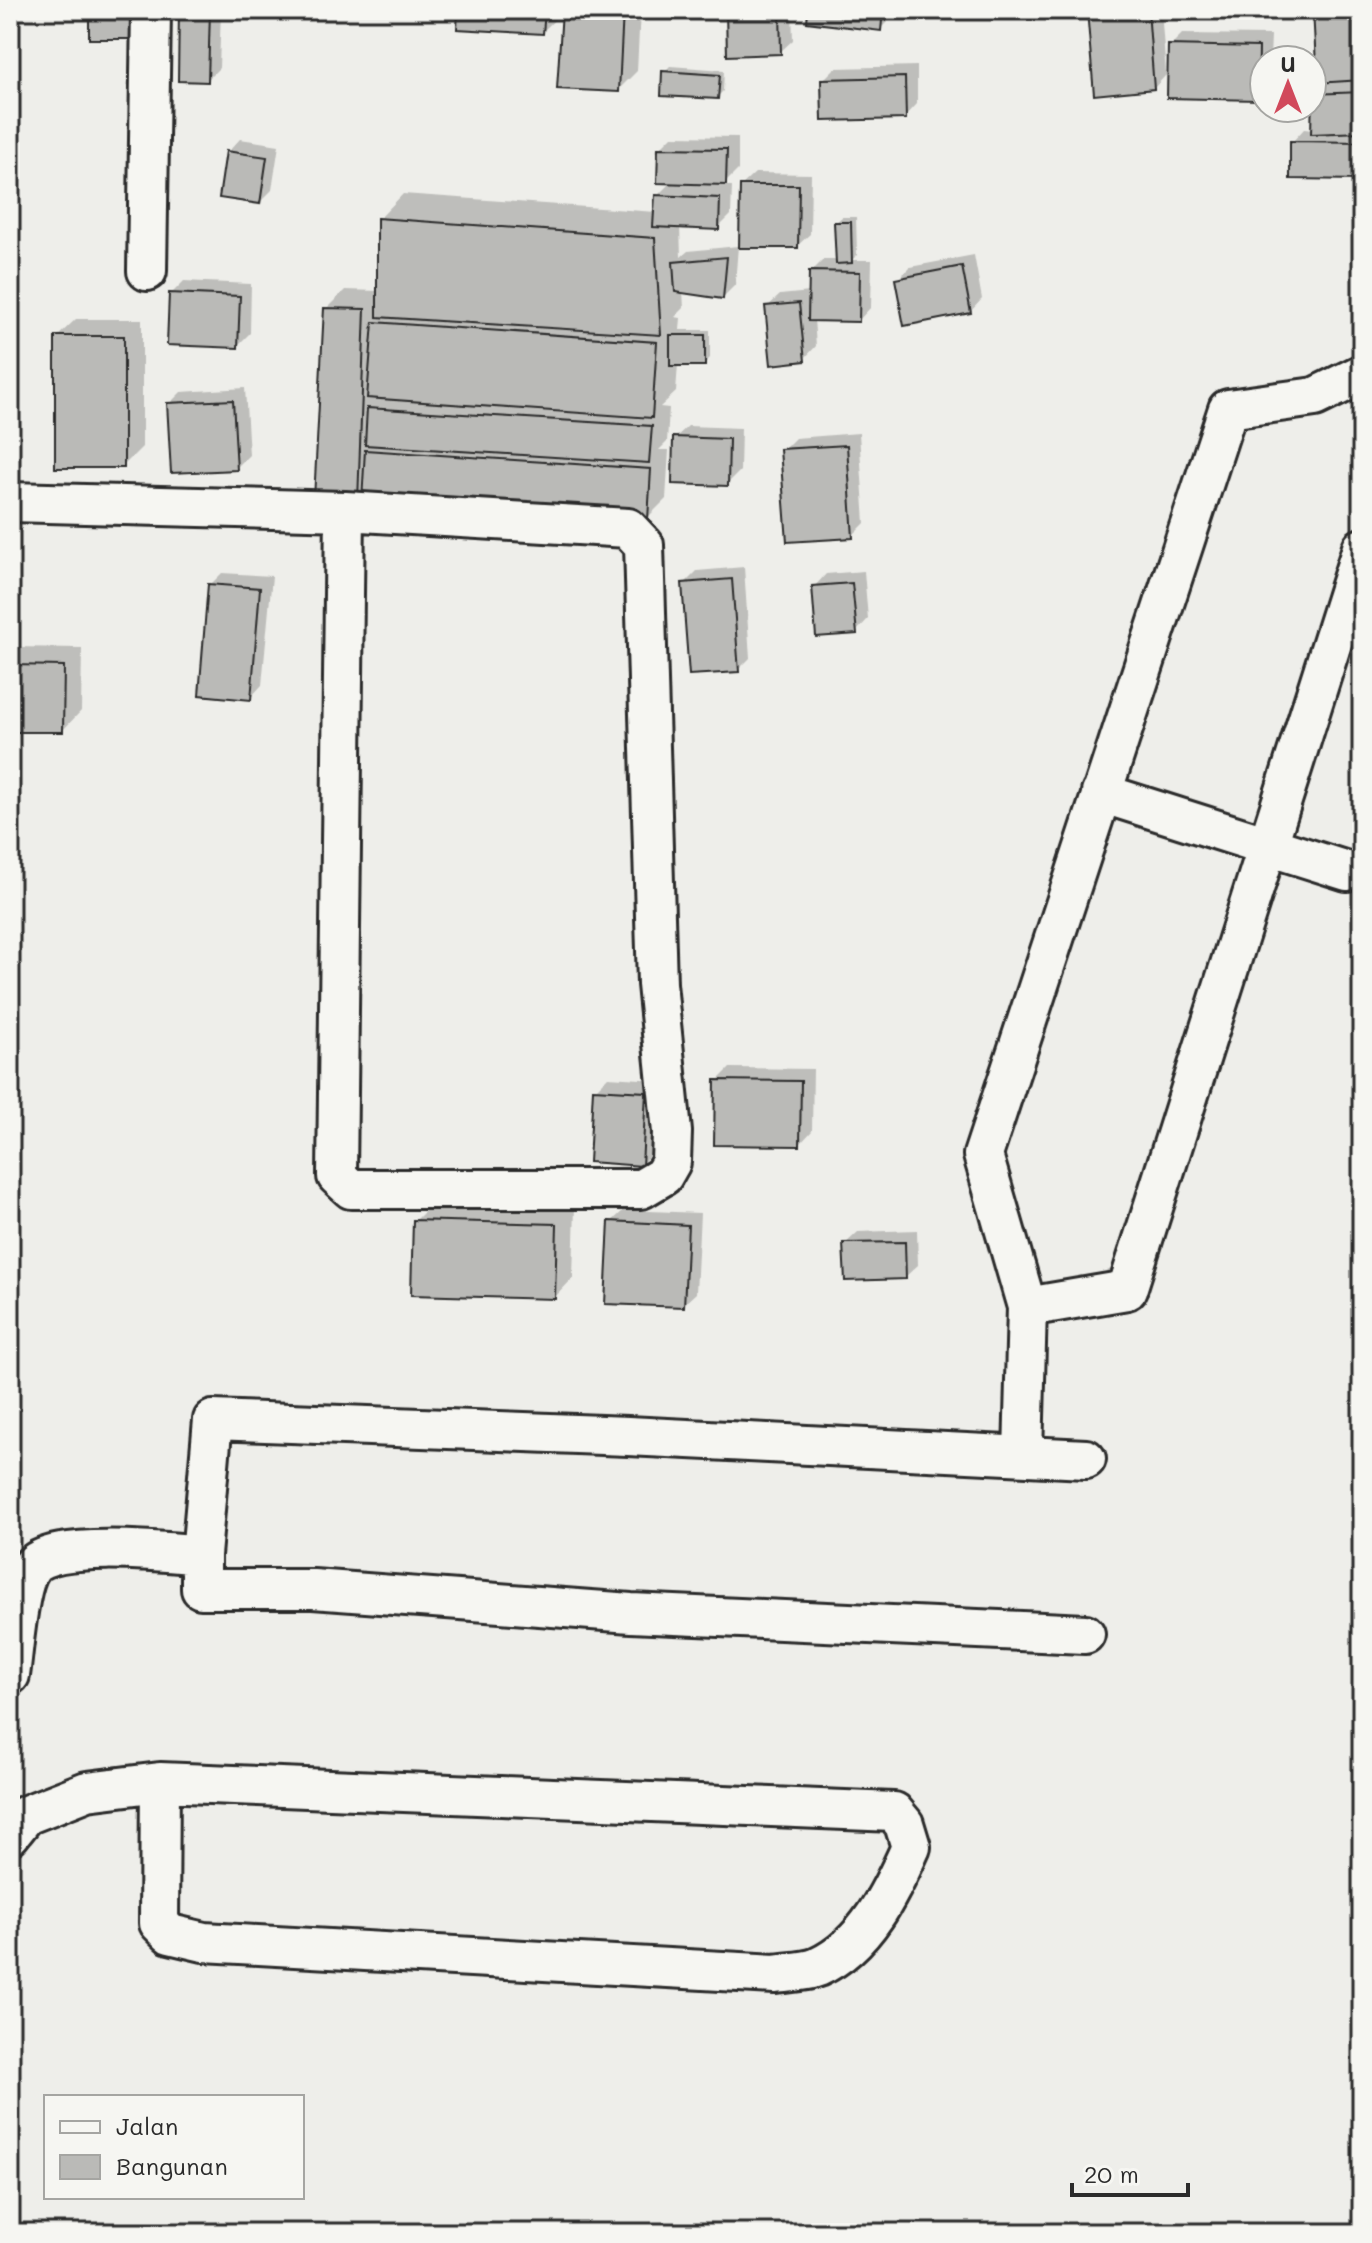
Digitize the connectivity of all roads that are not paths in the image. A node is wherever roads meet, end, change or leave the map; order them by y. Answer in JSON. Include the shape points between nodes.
{"nodes":[{"id":1,"x":151,"y":10,"type":"edge"},
{"id":2,"x":147,"y":271,"type":"dead end"},
{"id":3,"x":1362,"y":374,"type":"edge"},
{"id":4,"x":10,"y":502,"type":"edge"},
{"id":5,"x":345,"y":511,"type":"junction"},
{"id":6,"x":1362,"y":548,"type":"edge"},
{"id":7,"x":1101,"y":793,"type":"junction"},
{"id":8,"x":1267,"y":846,"type":"junction"},
{"id":9,"x":1347,"y":871,"type":"dead end"},
{"id":10,"x":1027,"y":1307,"type":"junction"},
{"id":11,"x":1023,"y":1455,"type":"junction"},
{"id":12,"x":1086,"y":1459,"type":"dead end"},
{"id":13,"x":201,"y":1555,"type":"junction"},
{"id":14,"x":1085,"y":1634,"type":"dead end"},
{"id":15,"x":10,"y":1675,"type":"edge"},
{"id":16,"x":160,"y":1782,"type":"junction"},
{"id":17,"x":10,"y":1835,"type":"edge"}],
"edges":[{"from":1,"to":2,"type":"street"},
{"from":3,"to":7,"type":"street","via":[[1315,397],[1228,409]]},
{"from":4,"to":5,"type":"street"},
{"from":5,"to":5,"type":"street","via":[[337,1176],[351,1189],[641,1189],[663,1176],[671,1162],[672,1132],[657,984],[644,545],[628,528]]},
{"from":6,"to":8,"type":"street"},
{"from":7,"to":8,"type":"street"},
{"from":7,"to":10,"type":"street","via":[[983,1155]]},
{"from":8,"to":9,"type":"street"},
{"from":8,"to":10,"type":"street","via":[[1127,1290]]},
{"from":10,"to":11,"type":"street"},
{"from":11,"to":12,"type":"street"},
{"from":11,"to":13,"type":"street","via":[[213,1420]]},
{"from":13,"to":14,"type":"street","via":[[201,1589],[313,1589],[631,1613]]},
{"from":13,"to":15,"type":"street","via":[[48,1554],[31,1566]]},
{"from":16,"to":16,"type":"street","via":[[159,1923],[170,1934],[204,1942],[775,1974],[816,1968],[840,1953],[886,1904],[911,1847],[894,1812]]},
{"from":16,"to":17,"type":"street","via":[[87,1791],[26,1815]]}]}
